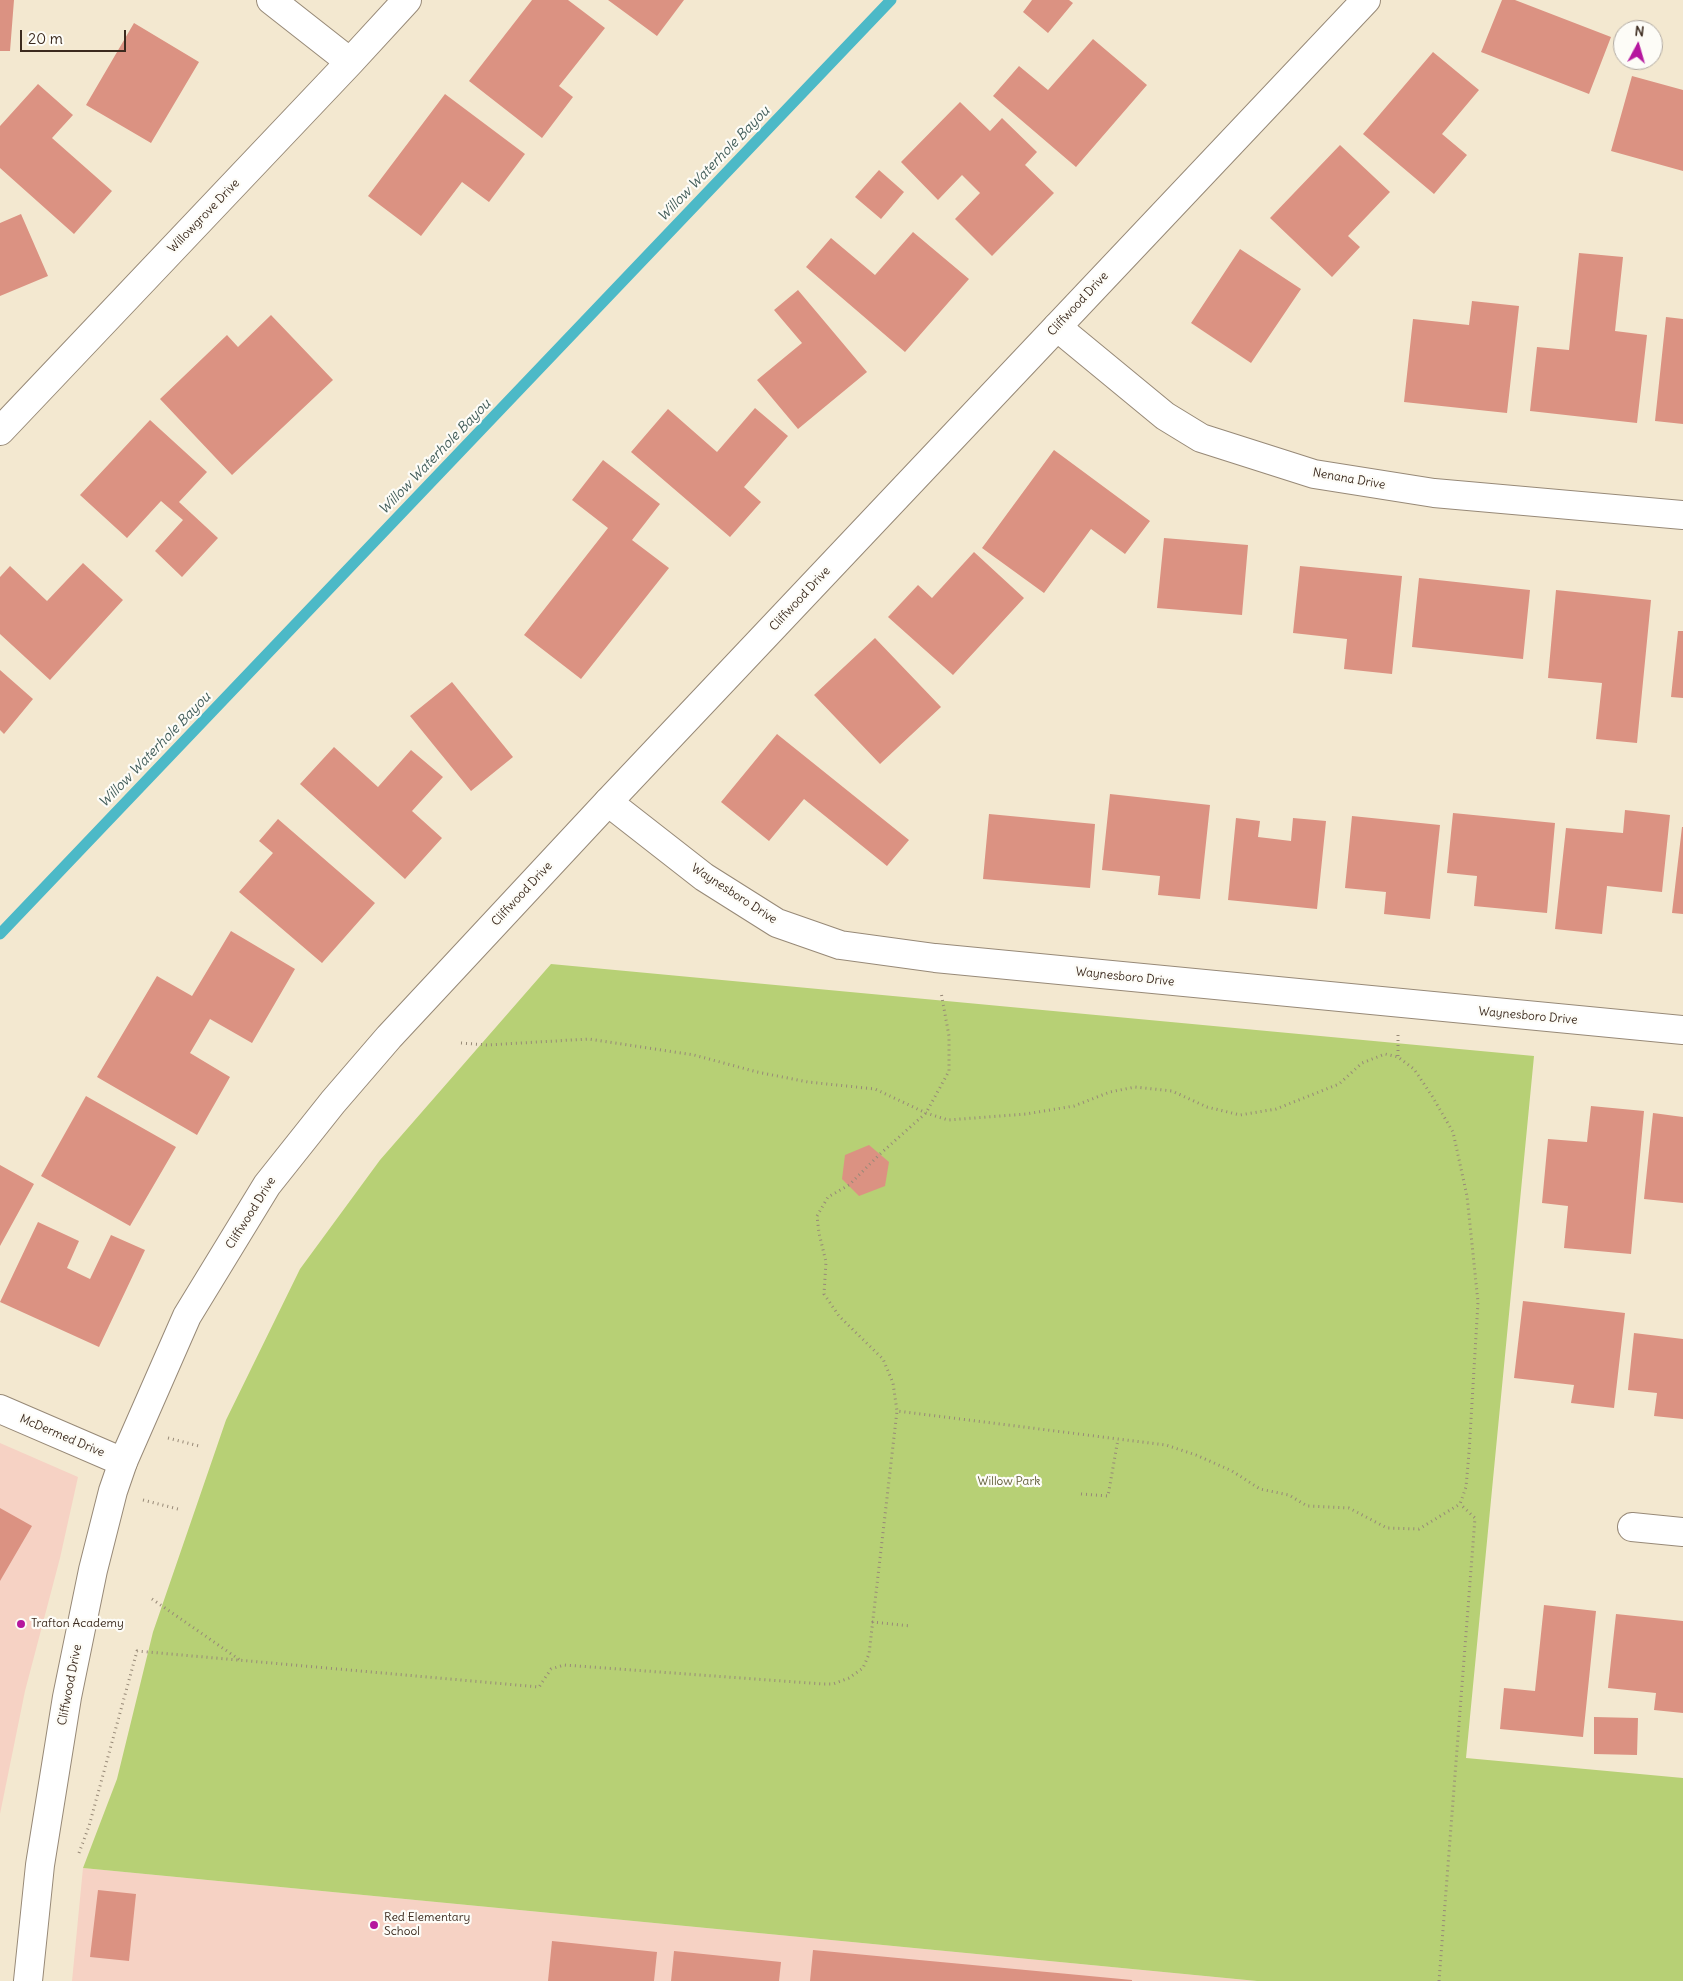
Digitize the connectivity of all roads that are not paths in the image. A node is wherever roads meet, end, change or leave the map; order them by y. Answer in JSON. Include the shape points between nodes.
{"nodes":[{"id":1,"x":271,"y":0,"type":"edge"},
{"id":2,"x":407,"y":0,"type":"edge"},
{"id":3,"x":1366,"y":0,"type":"edge"},
{"id":4,"x":350,"y":62,"type":"junction"},
{"id":5,"x":1056,"y":327,"type":"junction"},
{"id":6,"x":0,"y":431,"type":"edge"},
{"id":7,"x":1683,"y":516,"type":"edge"},
{"id":8,"x":608,"y":802,"type":"junction"},
{"id":9,"x":1683,"y":1030,"type":"edge"},
{"id":10,"x":0,"y":1409,"type":"edge"},
{"id":11,"x":123,"y":1462,"type":"junction"},
{"id":12,"x":1632,"y":1527,"type":"dead end"},
{"id":13,"x":1683,"y":1532,"type":"edge"},
{"id":14,"x":28,"y":1981,"type":"edge"}],
"edges":[{"from":1,"to":4,"type":"street"},
{"from":2,"to":4,"type":"street","name":"Willowgrove Drive"},
{"from":3,"to":5,"type":"street","name":"Cliffwood Drive"},
{"from":4,"to":6,"type":"street","name":"Willowgrove Drive"},
{"from":5,"to":7,"type":"street","name":"Nenana Drive","via":[[1165,416],[1201,438],[1314,474],[1434,493]]},
{"from":5,"to":8,"type":"street","name":"Cliffwood Drive"},
{"from":8,"to":9,"type":"street","name":"Waynesboro Drive","via":[[704,877],[777,922],[840,945],[935,958]]},
{"from":8,"to":11,"type":"street","name":"Cliffwood Drive","via":[[389,1037],[267,1185],[187,1316]]},
{"from":10,"to":11,"type":"street","name":"McDermed Drive"},
{"from":11,"to":14,"type":"street","name":"Cliffwood Drive","via":[[93,1570],[67,1697],[40,1864]]},
{"from":12,"to":13,"type":"street"}]}
